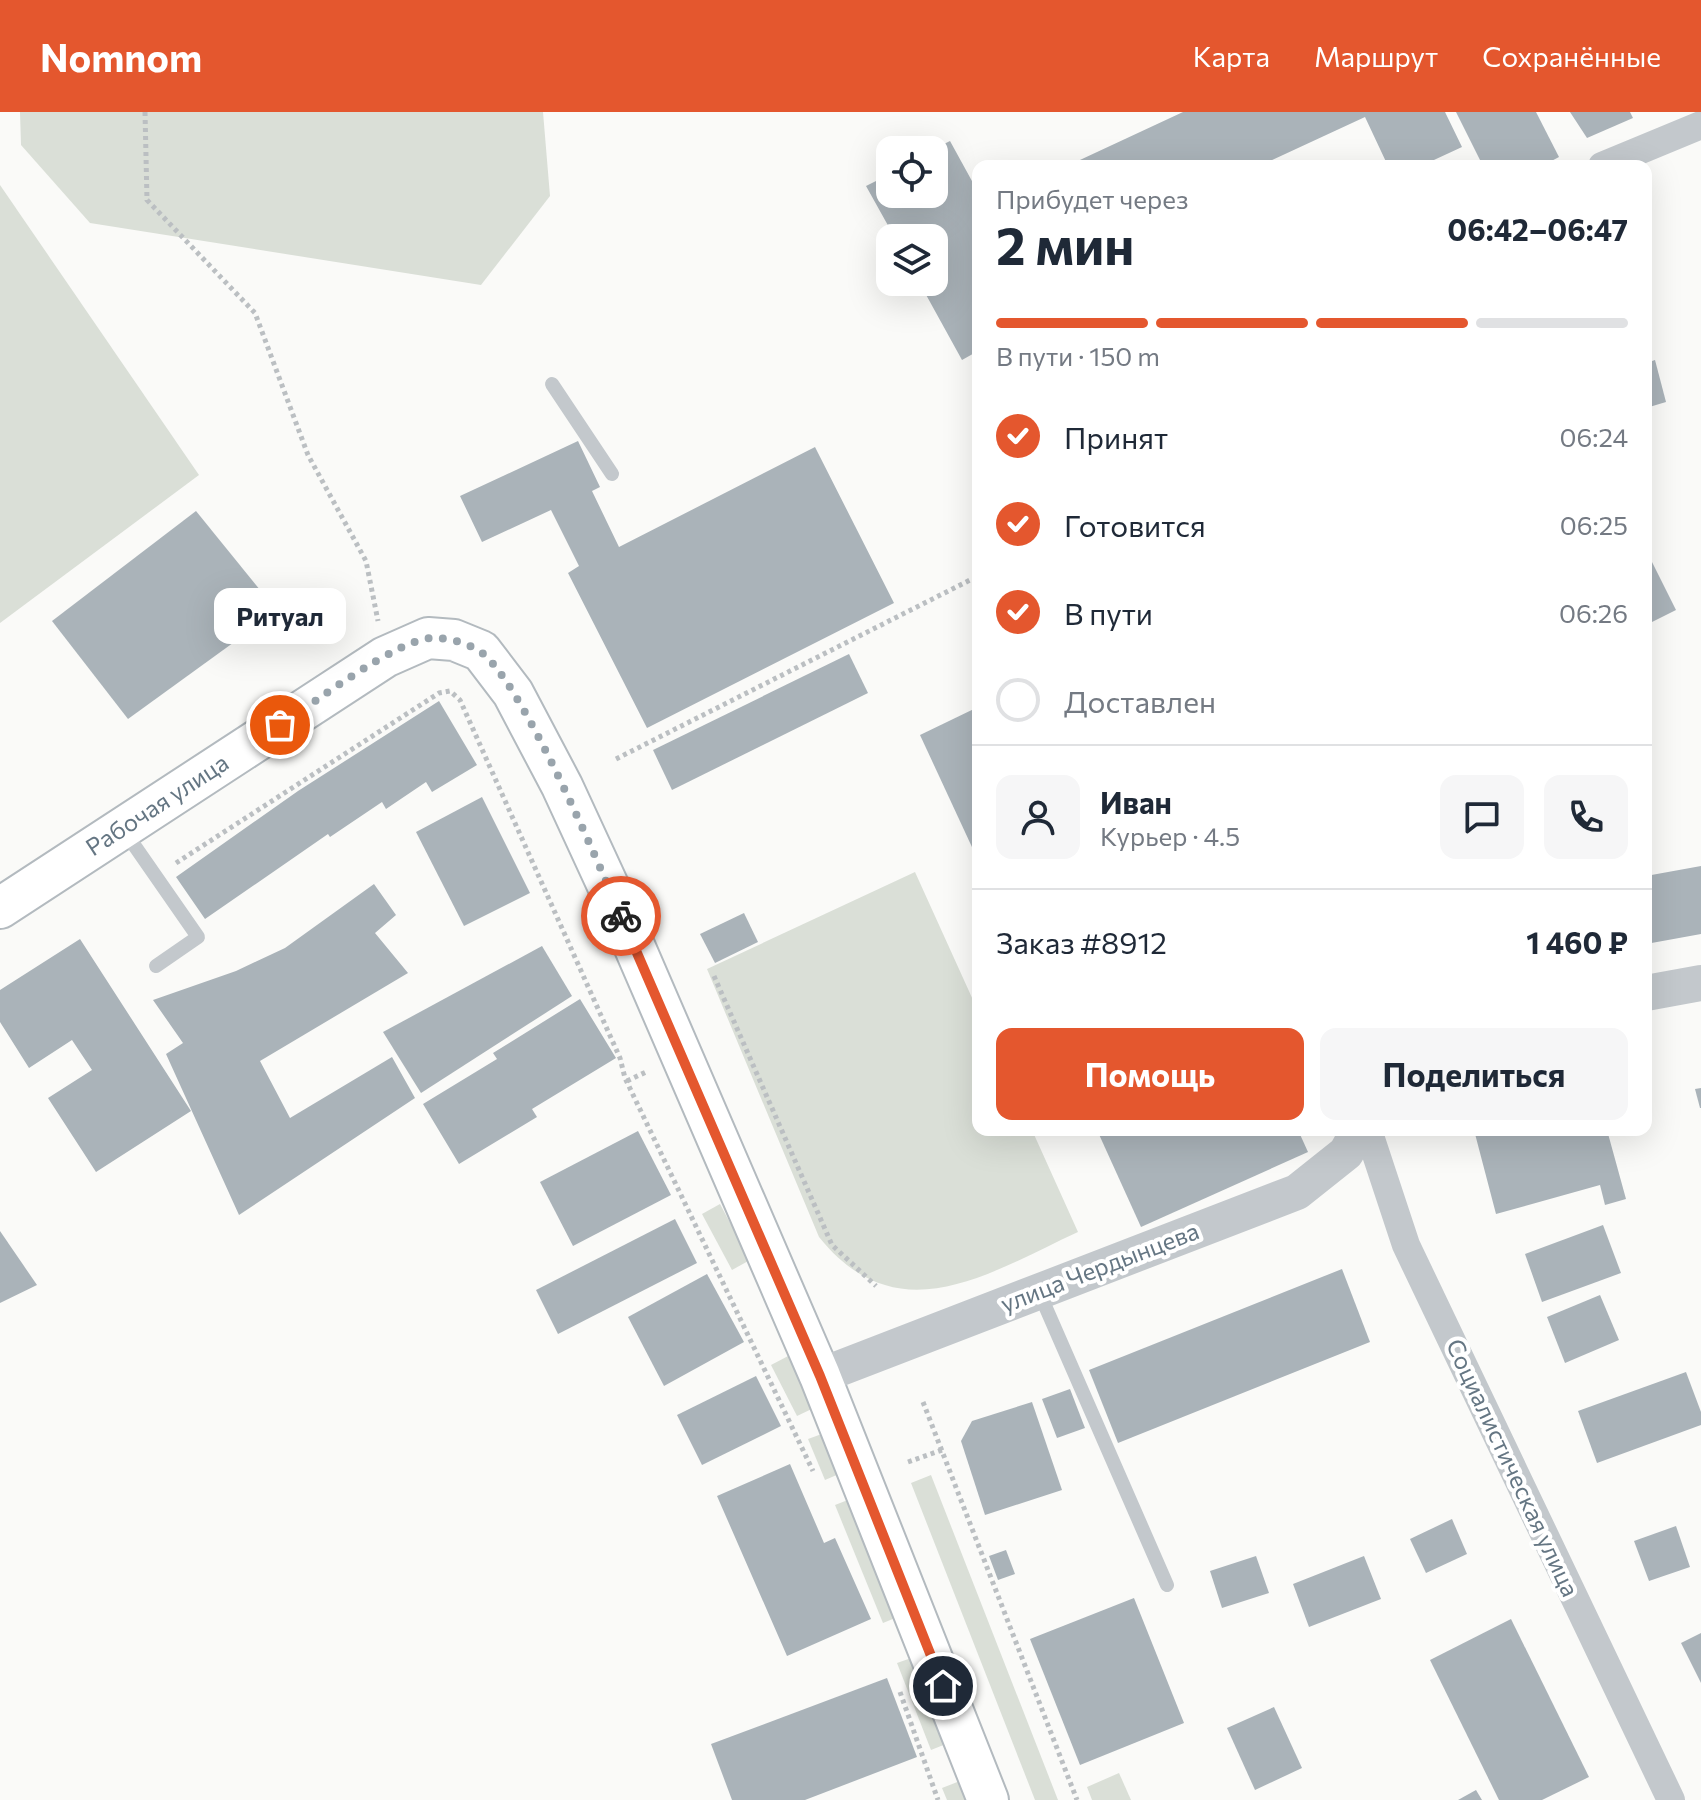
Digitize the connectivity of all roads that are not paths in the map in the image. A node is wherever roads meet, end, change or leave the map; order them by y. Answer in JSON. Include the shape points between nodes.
{"nodes":[{"id":1,"x":1701,"y":125,"type":"edge"},
{"id":2,"x":1616,"y":160,"type":"edge"},
{"id":3,"x":552,"y":384,"type":"dead end"},
{"id":4,"x":612,"y":474,"type":"dead end"},
{"id":5,"x":123,"y":828,"type":"junction"},
{"id":6,"x":0,"y":908,"type":"edge"},
{"id":7,"x":156,"y":966,"type":"dead end"},
{"id":8,"x":1701,"y":983,"type":"edge"},
{"id":9,"x":1652,"y":992,"type":"edge"},
{"id":10,"x":1356,"y":1136,"type":"edge"},
{"id":11,"x":1370,"y":1136,"type":"edge"},
{"id":12,"x":1039,"y":1291,"type":"junction"},
{"id":13,"x":820,"y":1376,"type":"junction"},
{"id":14,"x":1167,"y":1585,"type":"dead end"},
{"id":15,"x":988,"y":1800,"type":"edge"},
{"id":16,"x":1671,"y":1800,"type":"edge"}],
"edges":[{"from":1,"to":2,"type":"street"},
{"from":3,"to":4,"type":"lane"},
{"from":5,"to":6,"type":"main road","name":"Рабочая улица"},
{"from":5,"to":7,"type":"lane","via":[[198,937]]},
{"from":5,"to":13,"type":"main road","name":"Рабочая улица","via":[[385,657],[428,638],[454,640],[481,651],[513,693],[562,786]]},
{"from":8,"to":9,"type":"street"},
{"from":10,"to":12,"type":"street","name":"улица Чердынцева","via":[[1346,1153],[1297,1192]]},
{"from":11,"to":16,"type":"street","name":"Социалистическая улица","via":[[1406,1245]]},
{"from":12,"to":13,"type":"street","name":"улица Чердынцева"},
{"from":12,"to":14,"type":"lane"},
{"from":13,"to":15,"type":"main road","name":"Рабочая улица"}]}
